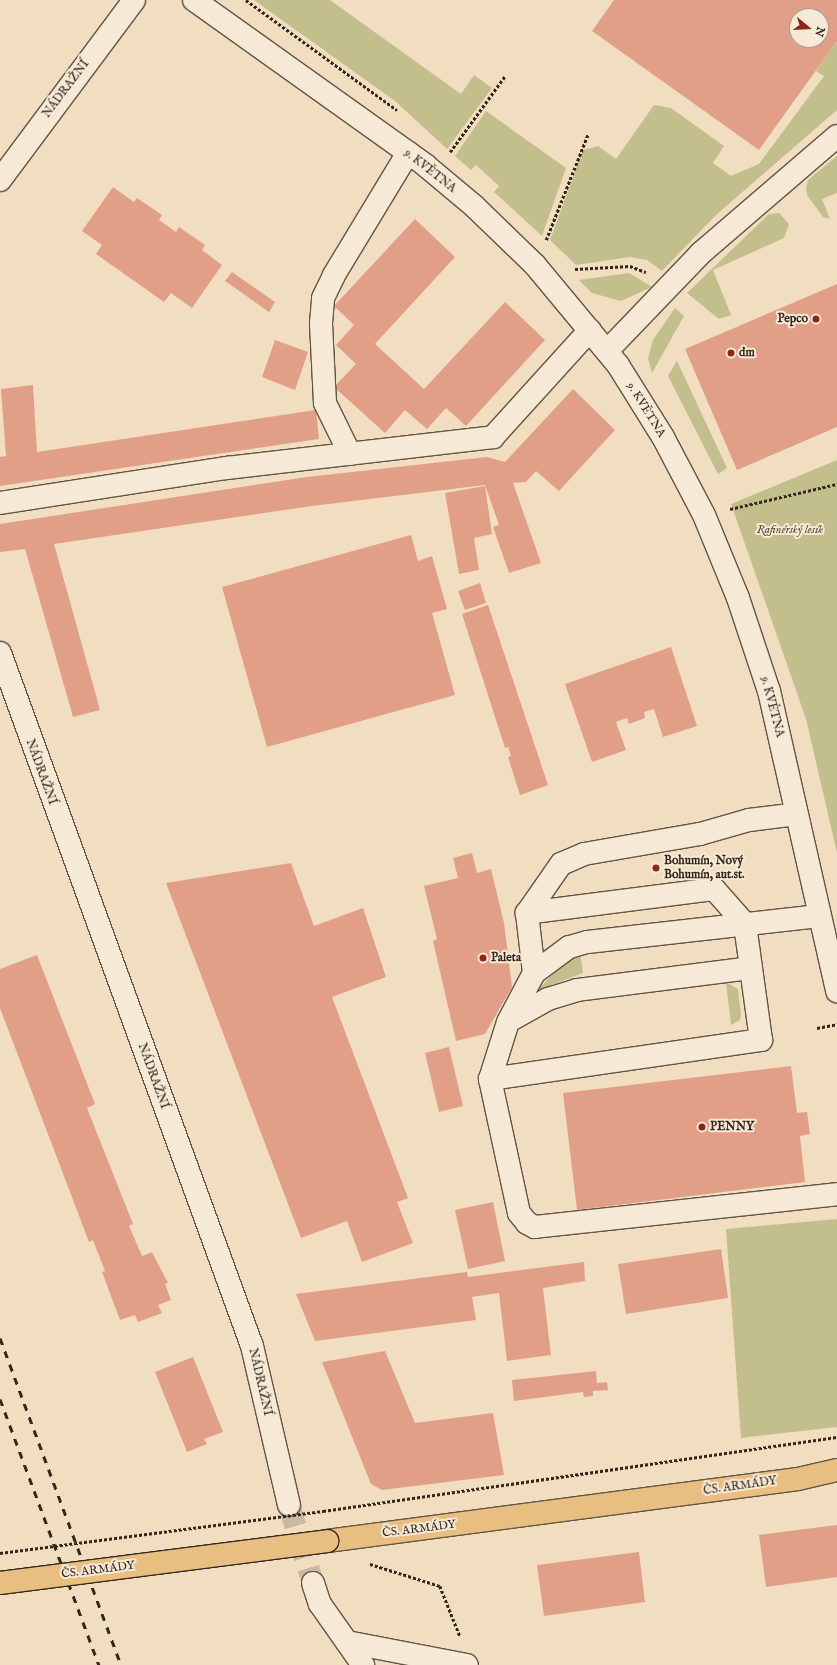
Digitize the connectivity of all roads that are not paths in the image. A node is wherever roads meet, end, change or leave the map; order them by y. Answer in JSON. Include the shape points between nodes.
{"nodes":[{"id":1,"x":134,"y":0,"type":"edge"},
{"id":2,"x":194,"y":0,"type":"edge"},
{"id":3,"x":837,"y":136,"type":"edge"},
{"id":4,"x":408,"y":153,"type":"junction"},
{"id":5,"x":0,"y":180,"type":"edge"},
{"id":6,"x":590,"y":330,"type":"junction"},
{"id":7,"x":606,"y":351,"type":"junction"},
{"id":8,"x":350,"y":454,"type":"junction"},
{"id":9,"x":0,"y":503,"type":"edge"},
{"id":10,"x":0,"y":653,"type":"edge"},
{"id":11,"x":798,"y":814,"type":"junction"},
{"id":12,"x":527,"y":913,"type":"junction"},
{"id":13,"x":819,"y":916,"type":"junction"},
{"id":14,"x":745,"y":924,"type":"junction"},
{"id":15,"x":751,"y":968,"type":"junction"},
{"id":16,"x":534,"y":974,"type":"junction"},
{"id":17,"x":837,"y":991,"type":"edge"},
{"id":18,"x":508,"y":1022,"type":"junction"},
{"id":19,"x":490,"y":1079,"type":"junction"},
{"id":20,"x":837,"y":1194,"type":"edge"},
{"id":21,"x":837,"y":1470,"type":"edge"},
{"id":22,"x":289,"y":1505,"type":"tunnel mouth"},
{"id":23,"x":0,"y":1583,"type":"edge"},
{"id":24,"x":313,"y":1583,"type":"tunnel mouth"},
{"id":25,"x":347,"y":1642,"type":"junction"},
{"id":26,"x":363,"y":1665,"type":"edge"},
{"id":27,"x":467,"y":1665,"type":"edge"}],
"edges":[{"from":1,"to":5,"type":"street","name":"NÁDRAŽNÍ"},
{"from":2,"to":4,"type":"street","name":"9. KVĚTNA"},
{"from":3,"to":7,"type":"street","via":[[712,242]]},
{"from":4,"to":6,"type":"street","name":"9. KVĚTNA","via":[[474,206],[535,265]]},
{"from":4,"to":8,"type":"street","via":[[334,275],[323,298],[321,323],[325,403]]},
{"from":6,"to":7,"type":"street","name":"9. KVĚTNA"},
{"from":6,"to":8,"type":"street","via":[[493,437]]},
{"from":7,"to":11,"type":"street","name":"9. KVĚTNA","via":[[663,437],[704,515],[738,598],[769,691]]},
{"from":8,"to":9,"type":"street","via":[[227,468]]},
{"from":10,"to":22,"type":"street","name":"NÁDRAŽNÍ","via":[[252,1346]]},
{"from":11,"to":12,"type":"street","via":[[749,820],[700,834],[584,854],[561,864]]},
{"from":11,"to":13,"type":"street","name":"9. KVĚTNA"},
{"from":12,"to":14,"type":"street","via":[[714,889]]},
{"from":12,"to":16,"type":"street"},
{"from":13,"to":14,"type":"street"},
{"from":13,"to":17,"type":"street","name":"9. KVĚTNA"},
{"from":14,"to":15,"type":"street"},
{"from":14,"to":16,"type":"street","via":[[587,942],[569,947]]},
{"from":15,"to":18,"type":"street","via":[[577,990],[548,999]]},
{"from":15,"to":19,"type":"street","via":[[761,1040]]},
{"from":16,"to":18,"type":"street"},
{"from":18,"to":19,"type":"street"},
{"from":19,"to":20,"type":"street","via":[[519,1213],[527,1223],[535,1227]]},
{"from":21,"to":23,"type":"main road","name":"ČS. ARMÁDY","bridge":true,"via":[[798,1479]]},
{"from":24,"to":25,"type":"street","via":[[320,1604]]},
{"from":25,"to":26,"type":"street"},
{"from":25,"to":27,"type":"street"}]}
